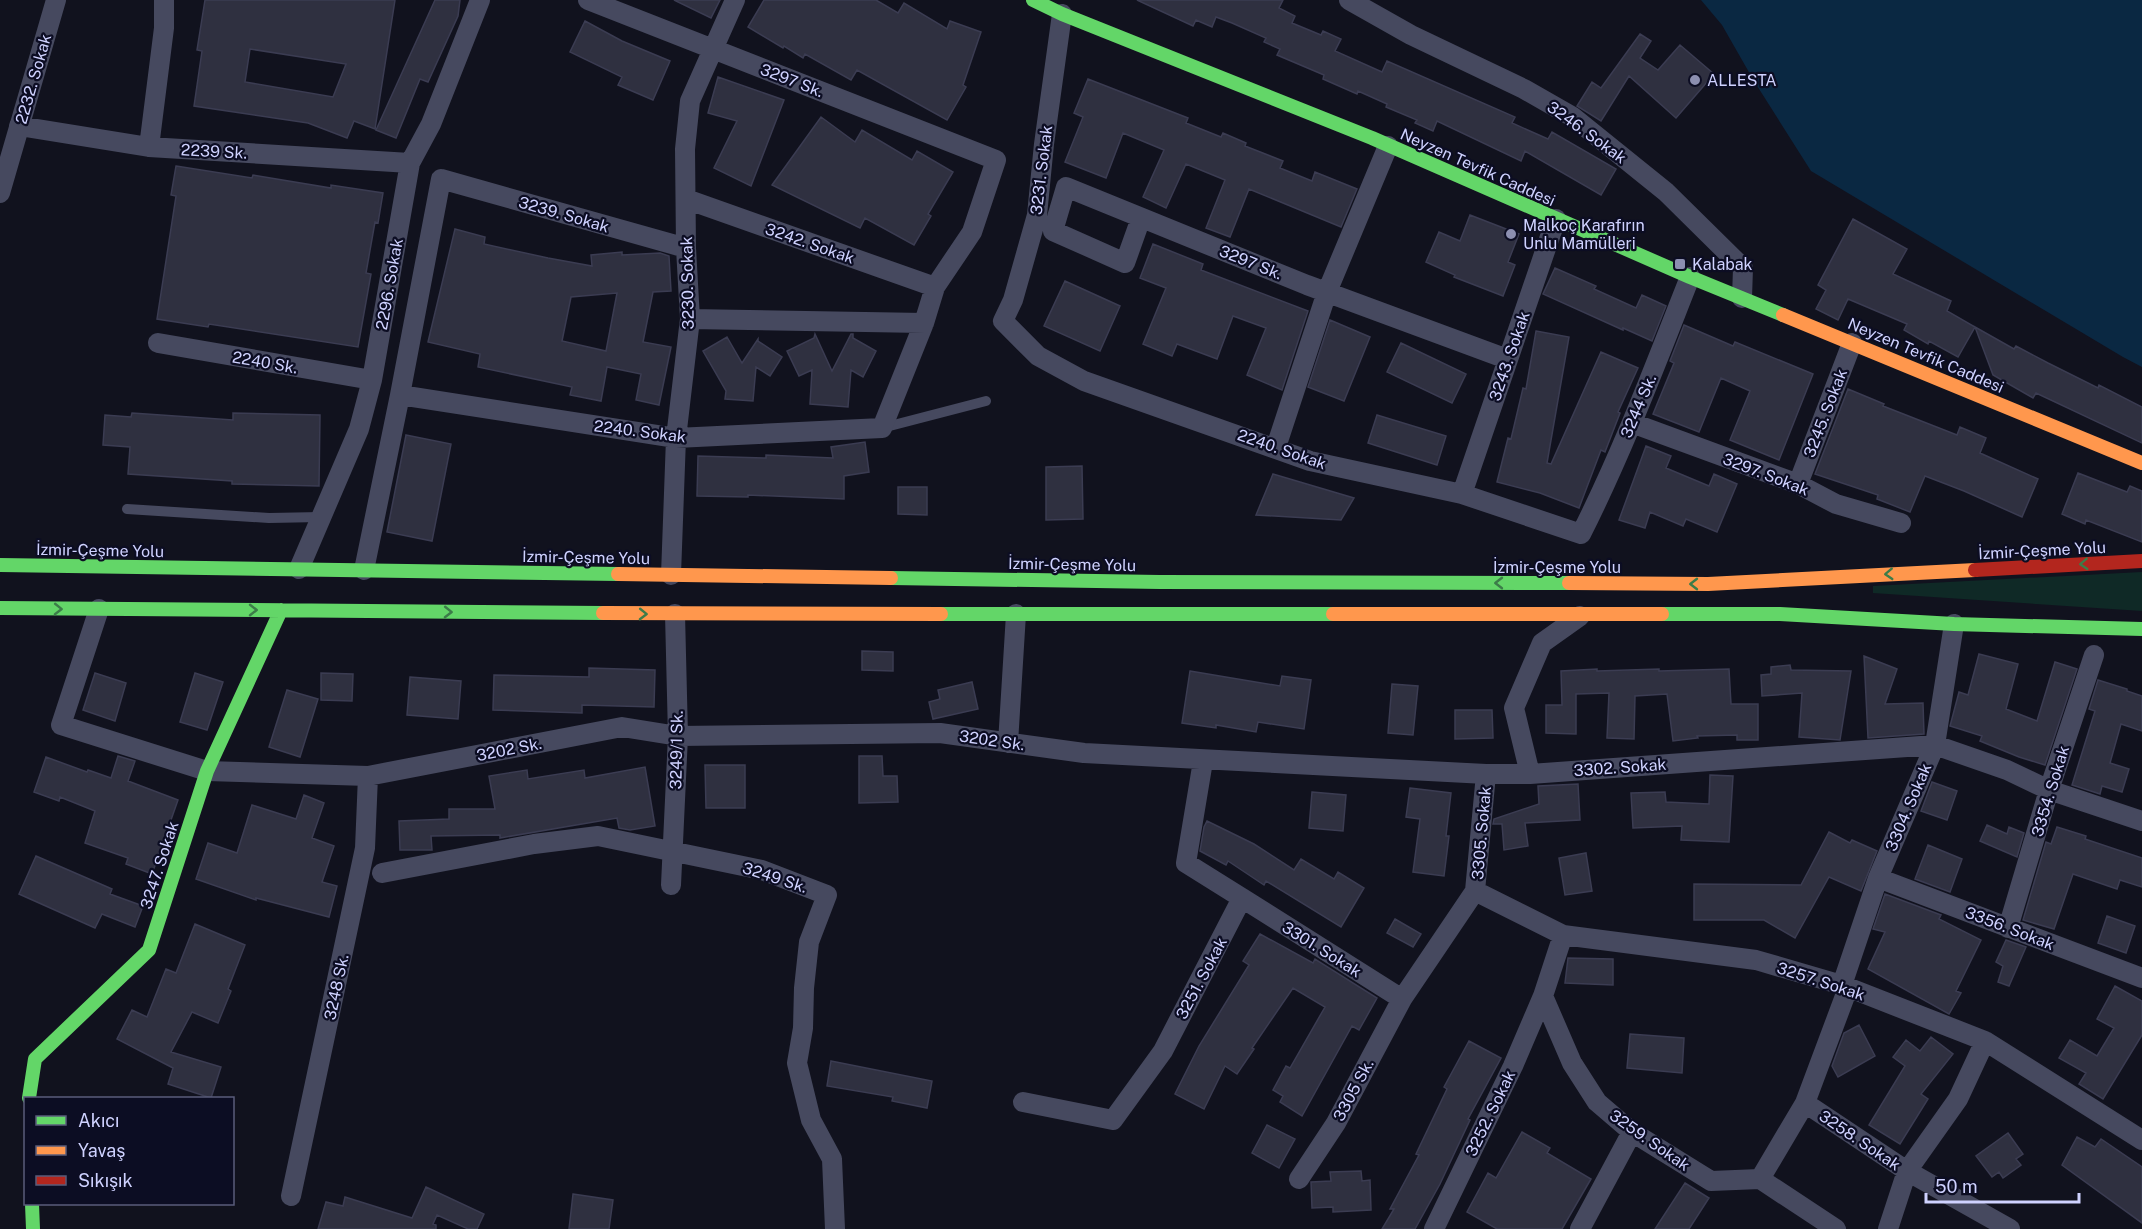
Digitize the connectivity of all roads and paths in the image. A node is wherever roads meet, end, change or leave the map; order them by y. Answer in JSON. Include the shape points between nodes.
{"nodes":[{"id":1,"x":56,"y":0,"type":"edge"},
{"id":2,"x":164,"y":0,"type":"edge"},
{"id":3,"x":480,"y":0,"type":"edge"},
{"id":4,"x":588,"y":0,"type":"edge"},
{"id":5,"x":735,"y":0,"type":"edge"},
{"id":6,"x":1350,"y":0,"type":"edge"},
{"id":7,"x":1035,"y":1,"type":"edge"},
{"id":8,"x":1062,"y":14,"type":"junction"},
{"id":9,"x":713,"y":49,"type":"junction"},
{"id":10,"x":19,"y":126,"type":"junction"},
{"id":11,"x":1388,"y":146,"type":"junction"},
{"id":12,"x":149,"y":147,"type":"junction"},
{"id":13,"x":410,"y":163,"type":"junction"},
{"id":14,"x":0,"y":193,"type":"edge"},
{"id":15,"x":686,"y":199,"type":"junction"},
{"id":16,"x":1141,"y":218,"type":"junction"},
{"id":17,"x":1556,"y":219,"type":"junction"},
{"id":18,"x":686,"y":248,"type":"junction"},
{"id":19,"x":1690,"y":277,"type":"junction"},
{"id":20,"x":935,"y":287,"type":"junction"},
{"id":21,"x":1328,"y":292,"type":"junction"},
{"id":22,"x":1743,"y":298,"type":"junction"},
{"id":23,"x":690,"y":319,"type":"junction"},
{"id":24,"x":1003,"y":321,"type":"joint"},
{"id":25,"x":924,"y":323,"type":"junction"},
{"id":26,"x":1852,"y":343,"type":"junction"},
{"id":27,"x":158,"y":344,"type":"dead end"},
{"id":28,"x":1507,"y":359,"type":"junction"},
{"id":29,"x":372,"y":380,"type":"junction"},
{"id":30,"x":400,"y":395,"type":"junction"},
{"id":31,"x":986,"y":401,"type":"dead end"},
{"id":32,"x":1632,"y":423,"type":"junction"},
{"id":33,"x":882,"y":428,"type":"junction"},
{"id":34,"x":676,"y":438,"type":"junction"},
{"id":35,"x":1276,"y":447,"type":"junction"},
{"id":36,"x":2142,"y":463,"type":"edge"},
{"id":37,"x":1798,"y":484,"type":"junction"},
{"id":38,"x":1462,"y":494,"type":"junction"},
{"id":39,"x":127,"y":509,"type":"dead end"},
{"id":40,"x":321,"y":518,"type":"junction"},
{"id":41,"x":1901,"y":523,"type":"dead end"},
{"id":42,"x":1581,"y":534,"type":"joint"},
{"id":43,"x":2142,"y":561,"type":"edge"},
{"id":44,"x":0,"y":565,"type":"edge"},
{"id":45,"x":299,"y":569,"type":"junction"},
{"id":46,"x":364,"y":570,"type":"junction"},
{"id":47,"x":671,"y":575,"type":"junction"},
{"id":48,"x":0,"y":608,"type":"edge"},
{"id":49,"x":99,"y":609,"type":"junction"},
{"id":50,"x":281,"y":610,"type":"junction"},
{"id":51,"x":675,"y":614,"type":"junction"},
{"id":52,"x":1016,"y":614,"type":"junction"},
{"id":53,"x":1583,"y":614,"type":"junction"},
{"id":54,"x":1954,"y":624,"type":"junction"},
{"id":55,"x":2142,"y":628,"type":"edge"},
{"id":56,"x":2094,"y":655,"type":"dead end"},
{"id":57,"x":678,"y":736,"type":"junction"},
{"id":58,"x":1008,"y":743,"type":"junction"},
{"id":59,"x":1935,"y":745,"type":"junction"},
{"id":60,"x":1084,"y":753,"type":"joint"},
{"id":61,"x":1203,"y":761,"type":"junction"},
{"id":62,"x":207,"y":771,"type":"junction"},
{"id":63,"x":1486,"y":774,"type":"junction"},
{"id":64,"x":1530,"y":774,"type":"junction"},
{"id":65,"x":368,"y":776,"type":"junction"},
{"id":66,"x":2049,"y":790,"type":"junction"},
{"id":67,"x":2142,"y":821,"type":"edge"},
{"id":68,"x":673,"y":850,"type":"junction"},
{"id":69,"x":382,"y":873,"type":"dead end"},
{"id":70,"x":1878,"y":878,"type":"junction"},
{"id":71,"x":670,"y":885,"type":"dead end"},
{"id":72,"x":1475,"y":891,"type":"junction"},
{"id":73,"x":1242,"y":898,"type":"junction"},
{"id":74,"x":2008,"y":928,"type":"junction"},
{"id":75,"x":1563,"y":935,"type":"junction"},
{"id":76,"x":2142,"y":978,"type":"edge"},
{"id":77,"x":1845,"y":986,"type":"junction"},
{"id":78,"x":1543,"y":996,"type":"junction"},
{"id":79,"x":1402,"y":999,"type":"junction"},
{"id":80,"x":1985,"y":1041,"type":"junction"},
{"id":81,"x":29,"y":1097,"type":"edge"},
{"id":82,"x":1023,"y":1102,"type":"dead end"},
{"id":83,"x":1805,"y":1103,"type":"junction"},
{"id":84,"x":1632,"y":1131,"type":"junction"},
{"id":85,"x":2142,"y":1140,"type":"edge"},
{"id":86,"x":1907,"y":1171,"type":"junction"},
{"id":87,"x":1299,"y":1179,"type":"dead end"},
{"id":88,"x":1760,"y":1179,"type":"junction"},
{"id":89,"x":291,"y":1196,"type":"dead end"},
{"id":90,"x":32,"y":1205,"type":"edge"},
{"id":91,"x":33,"y":1229,"type":"edge"},
{"id":92,"x":835,"y":1229,"type":"edge"},
{"id":93,"x":1434,"y":1229,"type":"edge"},
{"id":94,"x":1580,"y":1229,"type":"edge"},
{"id":95,"x":1836,"y":1229,"type":"edge"},
{"id":96,"x":1888,"y":1229,"type":"edge"},
{"id":97,"x":2010,"y":1229,"type":"edge"}],
"edges":[{"from":1,"to":10,"type":"street","name":"2232. Sokak"},
{"from":2,"to":12,"type":"street"},
{"from":3,"to":13,"type":"street","name":"2296. Sokak","via":[[431,124]]},
{"from":4,"to":9,"type":"street","name":"3297 Sk."},
{"from":5,"to":9,"type":"street","name":"3230. Sokak"},
{"from":6,"to":22,"type":"street","name":"3246. Sokak","via":[[1573,117],[1666,192],[1743,268]]},
{"from":7,"to":8,"type":"main road","name":"Neyzen Tevfik Caddesi"},
{"from":8,"to":11,"type":"main road","name":"Neyzen Tevfik Caddesi"},
{"from":8,"to":24,"type":"street","name":"3231. Sokak","via":[[1037,215],[1013,300]]},
{"from":9,"to":15,"type":"street","name":"3230. Sokak","via":[[690,101],[685,149]]},
{"from":9,"to":20,"type":"street","name":"3297 Sk.","via":[[996,160],[972,232]]},
{"from":10,"to":12,"type":"street","name":"2239 Sk."},
{"from":10,"to":14,"type":"street","name":"2232. Sokak"},
{"from":11,"to":17,"type":"main road","name":"Neyzen Tevfik Caddesi"},
{"from":11,"to":21,"type":"street"},
{"from":12,"to":13,"type":"street","name":"2239 Sk."},
{"from":13,"to":29,"type":"street","name":"2296. Sokak"},
{"from":15,"to":18,"type":"street","name":"3230. Sokak"},
{"from":15,"to":20,"type":"street","name":"3242. Sokak"},
{"from":16,"to":16,"type":"street","name":"3297 Sk.","via":[[1066,187],[1053,231],[1125,263]]},
{"from":16,"to":21,"type":"street","name":"3297 Sk."},
{"from":17,"to":19,"type":"main road","name":"Neyzen Tevfik Caddesi"},
{"from":17,"to":28,"type":"street","name":"3243. Sokak"},
{"from":18,"to":23,"type":"street","name":"3230. Sokak"},
{"from":18,"to":30,"type":"street","name":"3239. Sokak","via":[[441,179]]},
{"from":19,"to":22,"type":"main road","name":"Neyzen Tevfik Caddesi"},
{"from":19,"to":32,"type":"street","name":"3244 Sk."},
{"from":20,"to":25,"type":"street"},
{"from":21,"to":28,"type":"street","name":"3297 Sk."},
{"from":21,"to":35,"type":"street"},
{"from":22,"to":26,"type":"main road","name":"Neyzen Tevfik Caddesi"},
{"from":23,"to":25,"type":"street"},
{"from":23,"to":34,"type":"street","name":"3230. Sokak"},
{"from":24,"to":35,"type":"street","name":"2240. Sokak","via":[[1038,356],[1084,381]]},
{"from":25,"to":33,"type":"street"},
{"from":26,"to":36,"type":"main road","name":"Neyzen Tevfik Caddesi"},
{"from":26,"to":37,"type":"street","name":"3245. Sokak"},
{"from":27,"to":29,"type":"street","name":"2240 Sk."},
{"from":28,"to":38,"type":"street","name":"3243. Sokak"},
{"from":29,"to":40,"type":"street","name":"2296. Sokak","via":[[359,429]]},
{"from":30,"to":34,"type":"street","name":"2240. Sokak"},
{"from":30,"to":46,"type":"street"},
{"from":31,"to":33,"type":"lane"},
{"from":32,"to":37,"type":"street","name":"3297. Sokak"},
{"from":32,"to":42,"type":"street","name":"3244 Sk."},
{"from":33,"to":34,"type":"street","name":"2240. Sokak"},
{"from":34,"to":47,"type":"street","name":"3230. Sokak"},
{"from":35,"to":38,"type":"street","name":"2240. Sokak","via":[[1310,461]]},
{"from":37,"to":41,"type":"street","name":"3297. Sokak","via":[[1836,504]]},
{"from":38,"to":42,"type":"street","name":"2240. Sokak"},
{"from":39,"to":40,"type":"lane"},
{"from":40,"to":45,"type":"street","name":"2296. Sokak"},
{"from":43,"to":47,"type":"main road","name":"İzmir-Çeşme Yolu","one_way":true,"via":[[1708,584]]},
{"from":44,"to":45,"type":"main road","name":"İzmir-Çeşme Yolu"},
{"from":45,"to":46,"type":"main road","name":"İzmir-Çeşme Yolu"},
{"from":46,"to":47,"type":"main road","name":"İzmir-Çeşme Yolu"},
{"from":48,"to":49,"type":"main road","one_way":true},
{"from":49,"to":50,"type":"main road","one_way":true},
{"from":49,"to":62,"type":"street","name":"3202 Sk.","via":[[61,724]]},
{"from":50,"to":51,"type":"main road","one_way":true},
{"from":50,"to":62,"type":"main road","name":"3247. Sokak"},
{"from":51,"to":52,"type":"main road"},
{"from":51,"to":57,"type":"street","name":"3249/1 Sk."},
{"from":52,"to":53,"type":"main road"},
{"from":52,"to":58,"type":"street"},
{"from":53,"to":54,"type":"main road","via":[[1780,614]]},
{"from":53,"to":64,"type":"street","via":[[1542,643],[1514,708]]},
{"from":54,"to":55,"type":"main road"},
{"from":54,"to":59,"type":"street","name":"3304. Sokak"},
{"from":56,"to":66,"type":"street","name":"3354. Sokak"},
{"from":57,"to":58,"type":"street","name":"3202 Sk.","via":[[940,733]]},
{"from":57,"to":65,"type":"street","name":"3202 Sk.","via":[[622,727]]},
{"from":57,"to":68,"type":"street","name":"3249/1 Sk."},
{"from":58,"to":60,"type":"street","name":"3202 Sk."},
{"from":59,"to":64,"type":"street","name":"3302. Sokak"},
{"from":59,"to":66,"type":"street","name":"3302. Sokak","via":[[2007,770]]},
{"from":59,"to":70,"type":"street","name":"3304. Sokak"},
{"from":60,"to":61,"type":"street","name":"3302. Sokak"},
{"from":61,"to":63,"type":"street","name":"3302. Sokak"},
{"from":61,"to":73,"type":"street","via":[[1186,862]]},
{"from":62,"to":65,"type":"street","name":"3202 Sk."},
{"from":62,"to":81,"type":"main road","name":"3247. Sokak","via":[[149,950],[35,1059]]},
{"from":63,"to":64,"type":"street","name":"3302. Sokak"},
{"from":63,"to":72,"type":"street","name":"3305. Sokak"},
{"from":65,"to":89,"type":"street","name":"3248 Sk.","via":[[365,848]]},
{"from":66,"to":67,"type":"street","name":"3302. Sokak"},
{"from":66,"to":74,"type":"street","name":"3354. Sokak"},
{"from":68,"to":69,"type":"street","name":"3249 Sk.","via":[[598,836]]},
{"from":68,"to":71,"type":"street","name":"3249/1 Sk."},
{"from":68,"to":92,"type":"street","name":"3249 Sk.","via":[[762,870],[827,895],[809,942],[797,1063],[812,1120],[832,1159]]},
{"from":70,"to":74,"type":"street","name":"3356. Sokak"},
{"from":70,"to":77,"type":"street","name":"3304. Sokak"},
{"from":72,"to":75,"type":"street","name":"3257. Sokak"},
{"from":72,"to":79,"type":"street","name":"3305 Sk."},
{"from":73,"to":79,"type":"street","name":"3301. Sokak"},
{"from":73,"to":82,"type":"street","name":"3251. Sokak","via":[[1162,1051],[1113,1120]]},
{"from":74,"to":76,"type":"street","name":"3356. Sokak"},
{"from":75,"to":77,"type":"street","name":"3257. Sokak","via":[[1756,960]]},
{"from":75,"to":78,"type":"street"},
{"from":77,"to":80,"type":"street","name":"3257. Sokak"},
{"from":77,"to":83,"type":"street","name":"3304. Sokak"},
{"from":78,"to":84,"type":"street","name":"3259. Sokak","via":[[1572,1063],[1598,1102]]},
{"from":78,"to":93,"type":"street","name":"3252. Sokak","via":[[1514,1066]]},
{"from":79,"to":87,"type":"street","name":"3305 Sk.","via":[[1336,1123]]},
{"from":80,"to":85,"type":"street","name":"3257. Sokak"},
{"from":80,"to":86,"type":"street","via":[[1958,1100]]},
{"from":83,"to":86,"type":"street","name":"3258. Sokak"},
{"from":83,"to":88,"type":"street","name":"3304. Sokak"},
{"from":84,"to":88,"type":"street","name":"3259. Sokak","via":[[1711,1182]]},
{"from":84,"to":94,"type":"street"},
{"from":86,"to":96,"type":"street"},
{"from":86,"to":97,"type":"street","name":"3258. Sokak"},
{"from":88,"to":95,"type":"street"},
{"from":90,"to":91,"type":"main road"}]}
